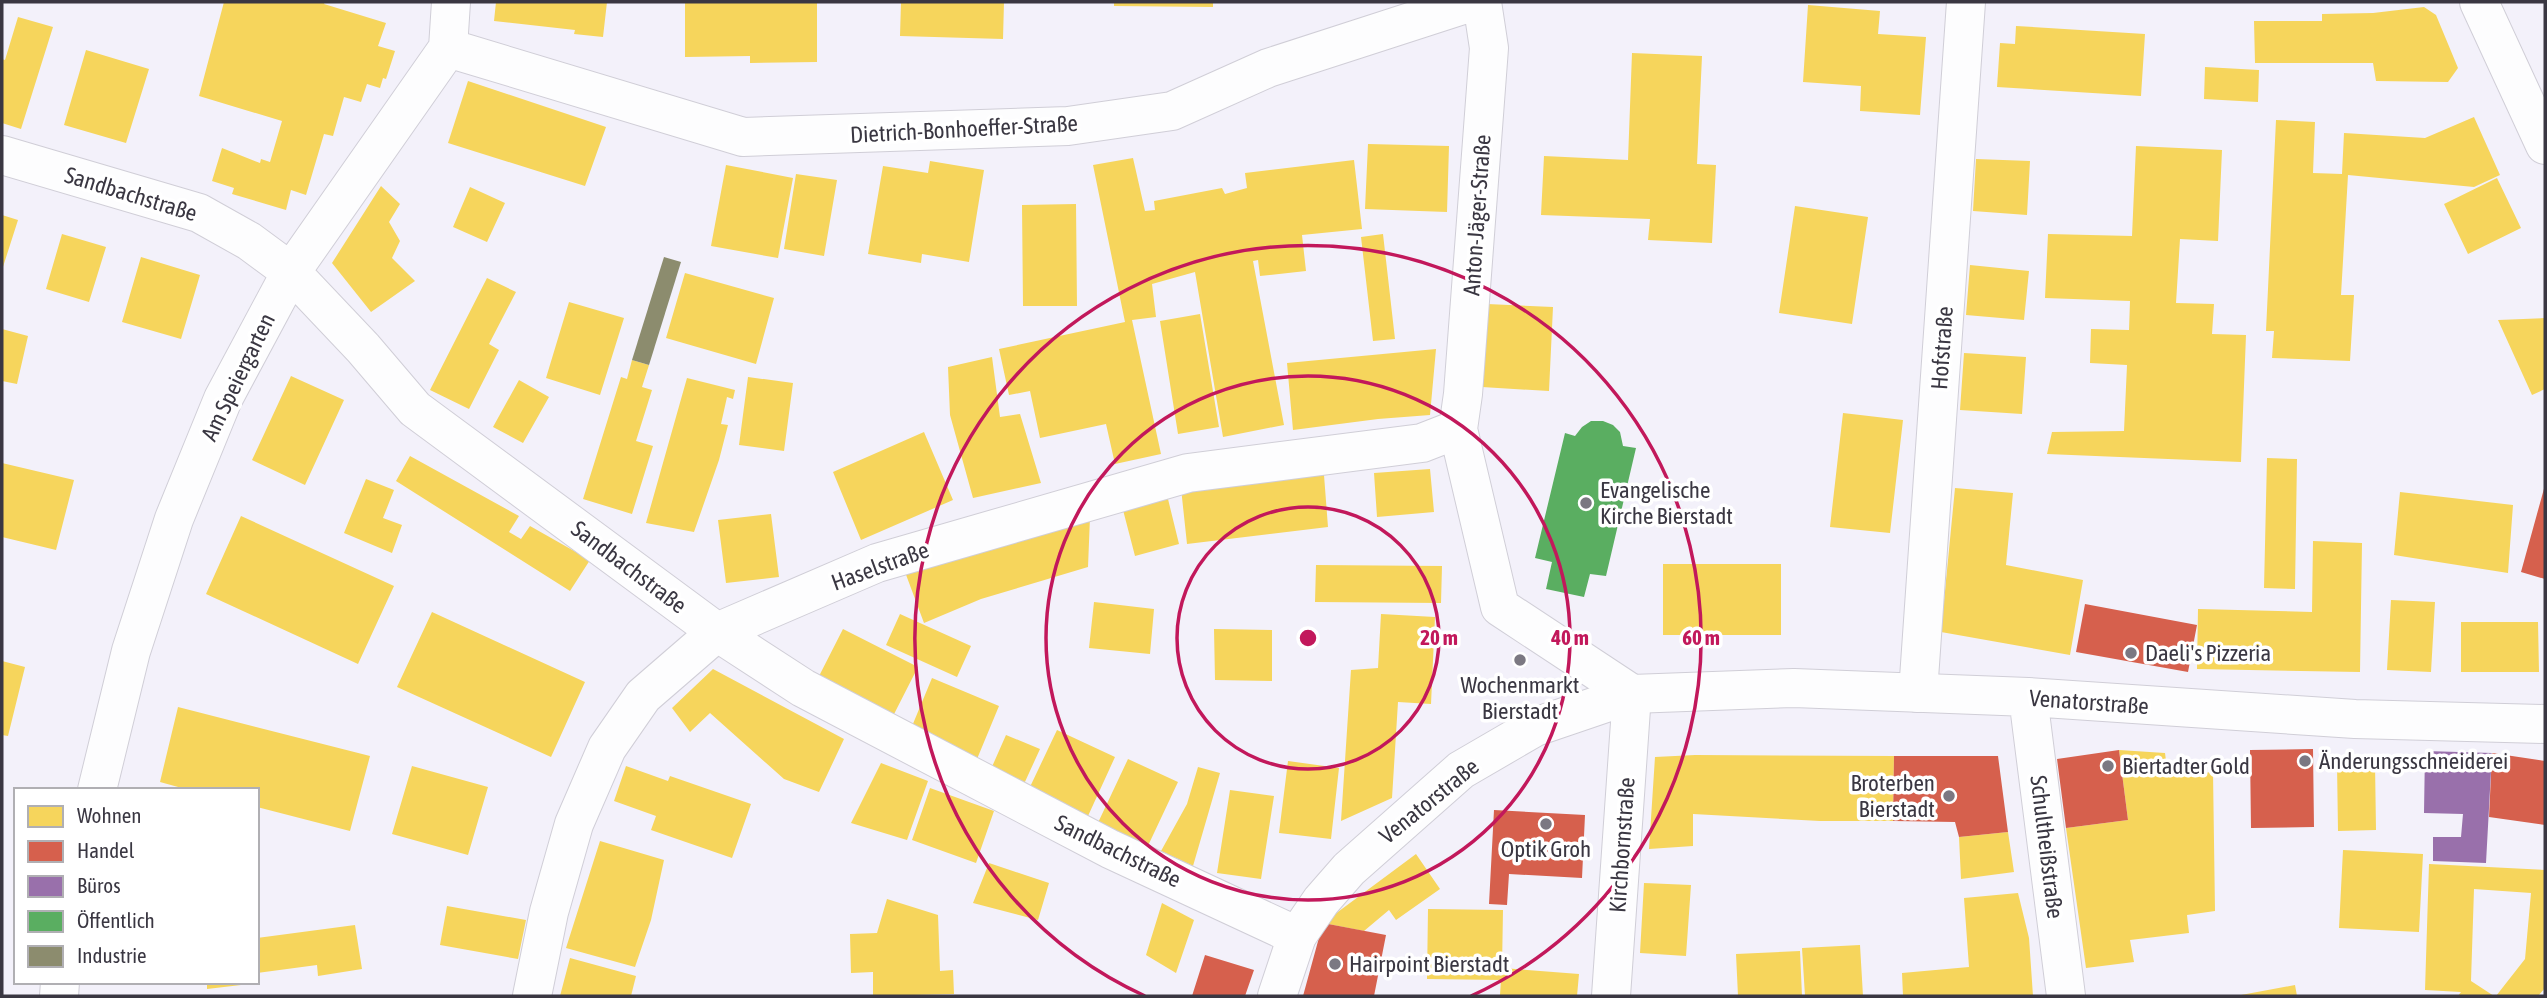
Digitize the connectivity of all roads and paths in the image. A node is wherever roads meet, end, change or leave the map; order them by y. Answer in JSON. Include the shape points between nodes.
{"nodes":[{"id":1,"x":451,"y":2,"type":"edge"},
{"id":2,"x":1472,"y":2,"type":"edge"},
{"id":3,"x":1482,"y":2,"type":"edge"},
{"id":4,"x":1966,"y":2,"type":"edge"},
{"id":5,"x":2479,"y":2,"type":"edge"},
{"id":6,"x":448,"y":48,"type":"junction"},
{"id":7,"x":2545,"y":145,"type":"edge"},
{"id":8,"x":2,"y":155,"type":"edge"},
{"id":9,"x":291,"y":272,"type":"junction"},
{"id":10,"x":1458,"y":429,"type":"junction"},
{"id":11,"x":717,"y":632,"type":"junction"},
{"id":12,"x":1918,"y":693,"type":"junction"},
{"id":13,"x":1632,"y":694,"type":"junction"},
{"id":14,"x":2028,"y":697,"type":"junction"},
{"id":15,"x":2545,"y":724,"type":"edge"},
{"id":16,"x":97,"y":788,"type":"edge"},
{"id":17,"x":1297,"y":936,"type":"junction"},
{"id":18,"x":532,"y":996,"type":"edge"},
{"id":19,"x":1277,"y":996,"type":"edge"},
{"id":20,"x":1611,"y":996,"type":"edge"},
{"id":21,"x":2066,"y":996,"type":"edge"}],
"edges":[{"from":1,"to":6,"type":"street"},
{"from":2,"to":6,"type":"street","name":"Dietrich-Bonhoeffer-Straße","via":[[1268,68],[1172,111],[1068,126],[743,137]]},
{"from":3,"to":10,"type":"street","name":"Anton-Jäger-Straße","via":[[1489,48]]},
{"from":4,"to":12,"type":"street","name":"Hofstraße"},
{"from":5,"to":7,"type":"street"},
{"from":6,"to":9,"type":"street","name":"Am Speiergarten"},
{"from":8,"to":9,"type":"street","name":"Sandbachstraße","via":[[199,213]]},
{"from":9,"to":11,"type":"street","name":"Sandbachstraße","via":[[415,409]]},
{"from":9,"to":16,"type":"street","name":"Am Speiergarten","via":[[223,399],[174,519],[131,651]]},
{"from":10,"to":11,"type":"street","name":"Haselstraße","via":[[1422,443],[1188,472],[877,563]]},
{"from":10,"to":13,"type":"street","via":[[1500,607]]},
{"from":11,"to":17,"type":"street","name":"Sandbachstraße","via":[[803,688],[1110,849]]},
{"from":11,"to":18,"type":"street","name":"Haselstraße","via":[[643,696],[607,748],[574,824]]},
{"from":12,"to":13,"type":"street","name":"Venatorstraße","via":[[1794,688]]},
{"from":12,"to":14,"type":"street","name":"Venatorstraße"},
{"from":13,"to":17,"type":"street","name":"Venatorstraße","via":[[1535,727],[1461,770],[1349,869]]},
{"from":13,"to":20,"type":"street","name":"Kirchbornstraße"},
{"from":14,"to":15,"type":"street","name":"Venatorstraße","via":[[2355,719]]},
{"from":14,"to":21,"type":"street","name":"Schultheißstraße"},
{"from":17,"to":19,"type":"street","name":"Venatorstraße"}]}
